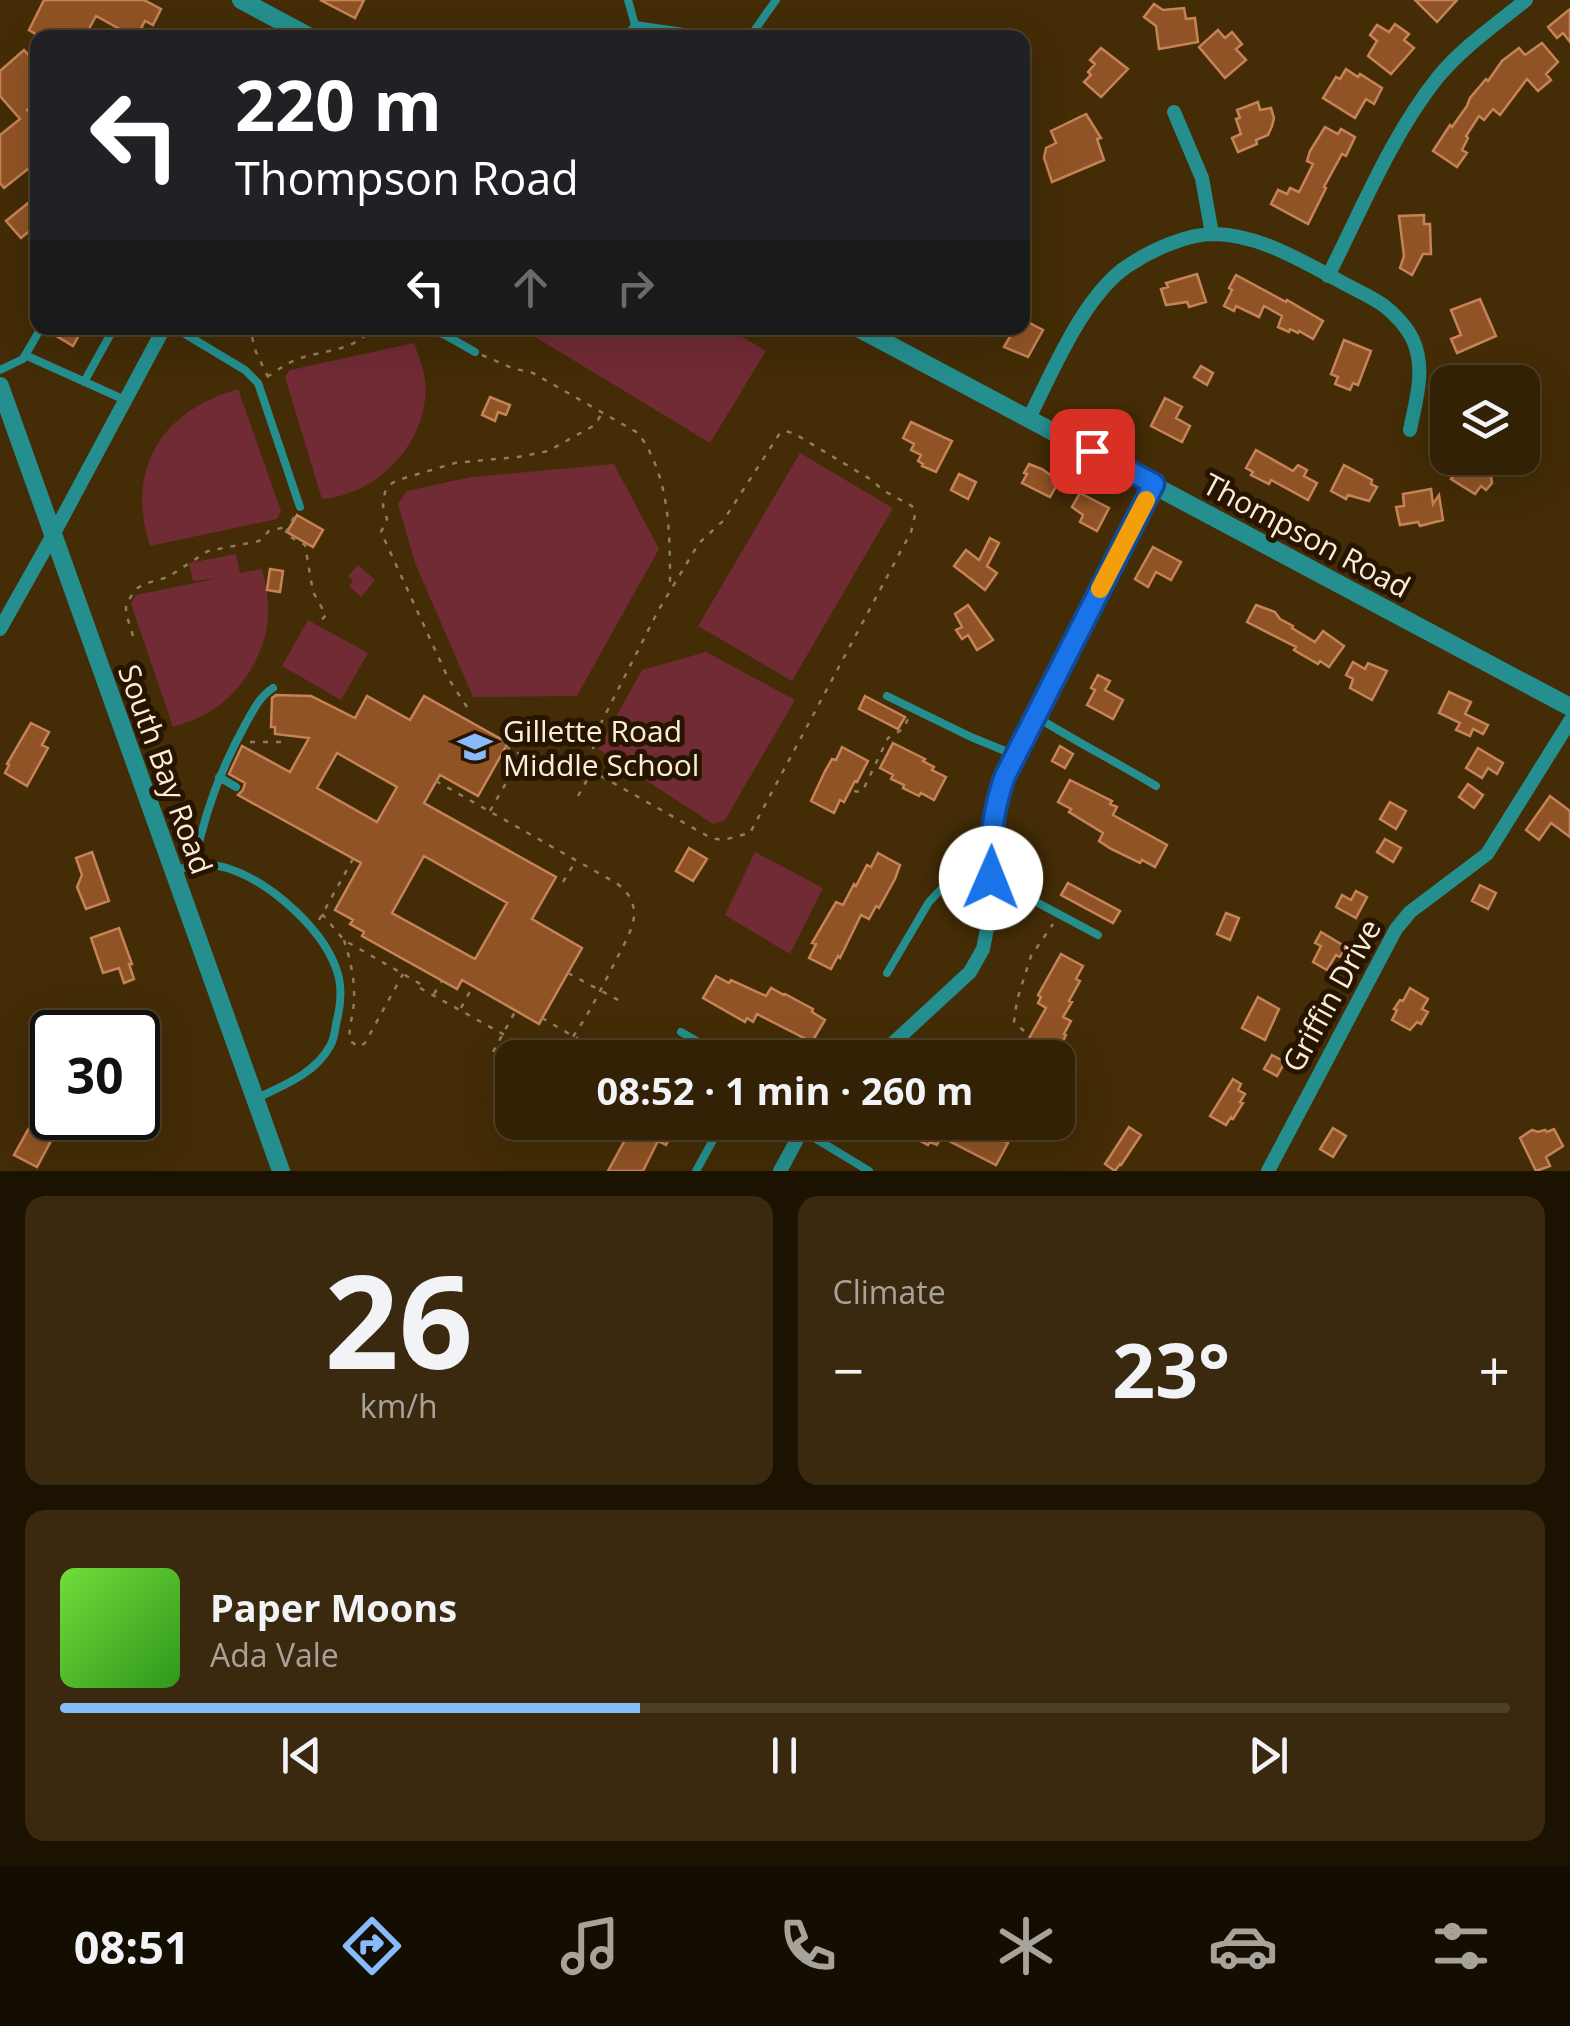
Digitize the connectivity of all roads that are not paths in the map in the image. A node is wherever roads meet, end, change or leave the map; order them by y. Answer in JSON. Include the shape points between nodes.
{"nodes":[{"id":1,"x":242,"y":0,"type":"edge"},
{"id":2,"x":628,"y":0,"type":"edge"},
{"id":3,"x":776,"y":0,"type":"edge"},
{"id":4,"x":1526,"y":0,"type":"edge"},
{"id":5,"x":635,"y":25,"type":"junction"},
{"id":6,"x":297,"y":30,"type":"edge"},
{"id":7,"x":632,"y":30,"type":"edge"},
{"id":8,"x":669,"y":30,"type":"edge"},
{"id":9,"x":755,"y":30,"type":"edge"},
{"id":10,"x":1174,"y":112,"type":"dead end"},
{"id":11,"x":1212,"y":234,"type":"junction"},
{"id":12,"x":1328,"y":276,"type":"junction"},
{"id":13,"x":37,"y":335,"type":"edge"},
{"id":14,"x":110,"y":335,"type":"edge"},
{"id":15,"x":160,"y":335,"type":"edge"},
{"id":16,"x":186,"y":335,"type":"edge"},
{"id":17,"x":445,"y":335,"type":"edge"},
{"id":18,"x":871,"y":335,"type":"edge"},
{"id":19,"x":475,"y":352,"type":"road end"},
{"id":20,"x":26,"y":355,"type":"junction"},
{"id":21,"x":0,"y":370,"type":"edge"},
{"id":22,"x":84,"y":382,"type":"junction"},
{"id":23,"x":0,"y":386,"type":"edge"},
{"id":24,"x":124,"y":400,"type":"junction"},
{"id":25,"x":1029,"y":418,"type":"junction"},
{"id":26,"x":1410,"y":430,"type":"dead end"},
{"id":27,"x":1154,"y":484,"type":"junction"},
{"id":28,"x":300,"y":507,"type":"road end"},
{"id":29,"x":53,"y":535,"type":"junction"},
{"id":30,"x":0,"y":629,"type":"edge"},
{"id":31,"x":273,"y":688,"type":"dead end"},
{"id":32,"x":887,"y":696,"type":"dead end"},
{"id":33,"x":1570,"y":707,"type":"edge"},
{"id":34,"x":1036,"y":716,"type":"junction"},
{"id":35,"x":1570,"y":721,"type":"edge"},
{"id":36,"x":1015,"y":755,"type":"junction"},
{"id":37,"x":219,"y":777,"type":"junction"},
{"id":38,"x":1156,"y":786,"type":"dead end"},
{"id":39,"x":236,"y":787,"type":"dead end"},
{"id":40,"x":194,"y":867,"type":"junction"},
{"id":41,"x":173,"y":870,"type":"junction"},
{"id":42,"x":990,"y":870,"type":"junction"},
{"id":43,"x":1098,"y":935,"type":"dead end"},
{"id":44,"x":887,"y":973,"type":"dead end"},
{"id":45,"x":682,"y":1032,"type":"dead end"},
{"id":46,"x":898,"y":1038,"type":"joint"},
{"id":47,"x":696,"y":1040,"type":"edge"},
{"id":48,"x":902,"y":1040,"type":"edge"},
{"id":49,"x":255,"y":1099,"type":"junction"},
{"id":50,"x":713,"y":1140,"type":"edge"},
{"id":51,"x":799,"y":1140,"type":"edge"},
{"id":52,"x":826,"y":1140,"type":"edge"},
{"id":53,"x":281,"y":1171,"type":"edge"},
{"id":54,"x":696,"y":1171,"type":"edge"},
{"id":55,"x":780,"y":1171,"type":"edge"},
{"id":56,"x":869,"y":1171,"type":"edge"},
{"id":57,"x":1268,"y":1171,"type":"edge"}],
"edges":[{"from":1,"to":6,"type":"street"},
{"from":2,"to":5,"type":"lane"},
{"from":3,"to":9,"type":"lane"},
{"from":4,"to":12,"type":"street","via":[[1439,76],[1392,150]]},
{"from":5,"to":7,"type":"lane"},
{"from":5,"to":8,"type":"lane"},
{"from":10,"to":11,"type":"street","via":[[1202,178]]},
{"from":11,"to":12,"type":"street","via":[[1280,250]]},
{"from":11,"to":25,"type":"street","via":[[1126,267],[1084,313]]},
{"from":12,"to":26,"type":"street","via":[[1382,304],[1412,339],[1420,370]]},
{"from":13,"to":20,"type":"lane"},
{"from":14,"to":22,"type":"lane"},
{"from":15,"to":24,"type":"street"},
{"from":16,"to":28,"type":"lane","via":[[258,383]]},
{"from":17,"to":19,"type":"lane"},
{"from":18,"to":25,"type":"street","name":"Thompson Road"},
{"from":20,"to":21,"type":"lane"},
{"from":20,"to":22,"type":"lane"},
{"from":22,"to":24,"type":"lane"},
{"from":23,"to":29,"type":"street","name":"South Bay Road"},
{"from":24,"to":29,"type":"street"},
{"from":25,"to":27,"type":"street","name":"Thompson Road"},
{"from":27,"to":33,"type":"street","name":"Thompson Road"},
{"from":27,"to":34,"type":"street"},
{"from":29,"to":30,"type":"street"},
{"from":29,"to":41,"type":"street","name":"South Bay Road"},
{"from":31,"to":37,"type":"lane","via":[[259,700]]},
{"from":32,"to":36,"type":"lane"},
{"from":34,"to":36,"type":"street"},
{"from":34,"to":38,"type":"lane"},
{"from":35,"to":57,"type":"street","name":"Griffin Drive","via":[[1487,854],[1396,929]]},
{"from":36,"to":42,"type":"street","via":[[996,804]]},
{"from":37,"to":39,"type":"lane"},
{"from":37,"to":40,"type":"lane"},
{"from":40,"to":41,"type":"lane"},
{"from":40,"to":49,"type":"lane","via":[[226,867],[266,888],[314,930],[339,979],[332,1045],[302,1075]]},
{"from":41,"to":49,"type":"street","name":"South Bay Road"},
{"from":42,"to":43,"type":"lane"},
{"from":42,"to":44,"type":"lane","via":[[956,876],[939,891]]},
{"from":42,"to":46,"type":"street","via":[[983,949],[970,972]]},
{"from":45,"to":47,"type":"lane"},
{"from":46,"to":48,"type":"lane"},
{"from":49,"to":53,"type":"street","name":"South Bay Road"},
{"from":50,"to":54,"type":"lane"},
{"from":51,"to":55,"type":"street"},
{"from":52,"to":56,"type":"lane"}]}
